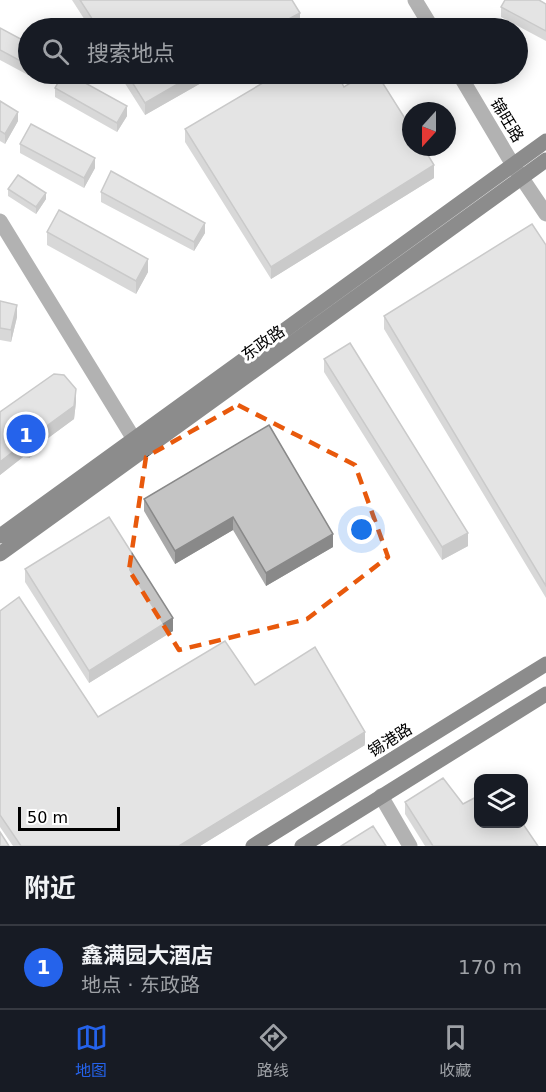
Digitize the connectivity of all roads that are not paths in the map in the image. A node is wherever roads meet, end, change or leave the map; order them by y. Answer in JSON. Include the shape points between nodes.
{"nodes":[{"id":1,"x":415,"y":0,"type":"edge"},
{"id":2,"x":426,"y":18,"type":"edge"},
{"id":3,"x":465,"y":84,"type":"edge"},
{"id":4,"x":546,"y":141,"type":"edge"},
{"id":5,"x":546,"y":160,"type":"edge"},
{"id":6,"x":518,"y":171,"type":"junction"},
{"id":7,"x":546,"y":214,"type":"edge"},
{"id":8,"x":0,"y":221,"type":"edge"},
{"id":9,"x":137,"y":445,"type":"junction"},
{"id":10,"x":0,"y":536,"type":"edge"},
{"id":11,"x":0,"y":554,"type":"edge"},
{"id":12,"x":546,"y":664,"type":"edge"},
{"id":13,"x":546,"y":694,"type":"edge"},
{"id":14,"x":381,"y":796,"type":"junction"},
{"id":15,"x":253,"y":846,"type":"edge"},
{"id":16,"x":302,"y":846,"type":"edge"},
{"id":17,"x":410,"y":846,"type":"edge"}],
"edges":[{"from":1,"to":2,"type":"street"},
{"from":3,"to":6,"type":"street","name":"锦旺路"},
{"from":4,"to":6,"type":"main road","name":"东政路"},
{"from":5,"to":6,"type":"main road","name":"东政路"},
{"from":6,"to":7,"type":"street","name":"锦旺路"},
{"from":6,"to":9,"type":"main road","name":"东政路"},
{"from":8,"to":9,"type":"street"},
{"from":9,"to":10,"type":"main road","name":"东政路"},
{"from":9,"to":11,"type":"main road","name":"东政路"},
{"from":12,"to":15,"type":"main road","name":"锡港路"},
{"from":13,"to":14,"type":"main road"},
{"from":14,"to":16,"type":"main road"},
{"from":14,"to":17,"type":"street"}]}
